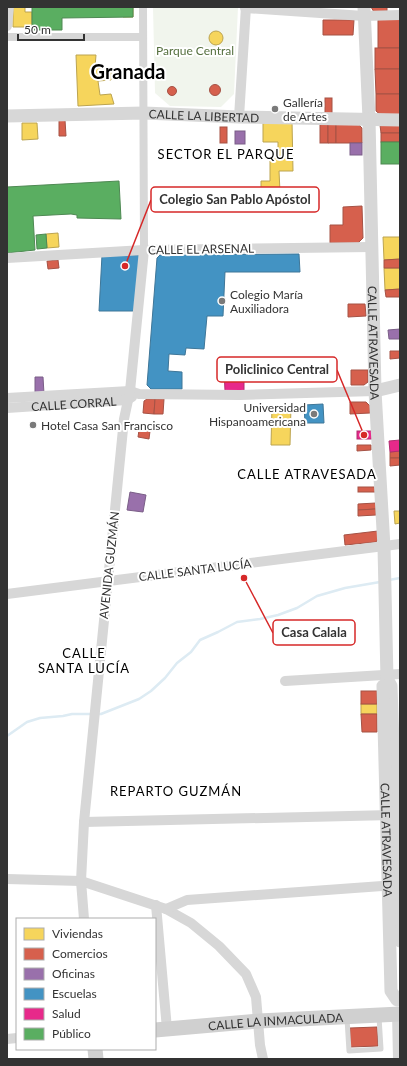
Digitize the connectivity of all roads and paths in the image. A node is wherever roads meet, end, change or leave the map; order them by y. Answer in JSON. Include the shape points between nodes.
{"nodes":[{"id":1,"x":9,"y":7,"type":"edge"},
{"id":2,"x":143,"y":7,"type":"edge"},
{"id":3,"x":246,"y":8,"type":"edge"},
{"id":4,"x":364,"y":11,"type":"edge"},
{"id":5,"x":400,"y":15,"type":"edge"},
{"id":6,"x":7,"y":26,"type":"edge"},
{"id":7,"x":7,"y":37,"type":"edge"},
{"id":8,"x":143,"y":38,"type":"junction"},
{"id":9,"x":144,"y":113,"type":"junction"},
{"id":10,"x":7,"y":116,"type":"edge"},
{"id":11,"x":239,"y":117,"type":"junction"},
{"id":12,"x":369,"y":119,"type":"junction"},
{"id":13,"x":400,"y":120,"type":"edge"},
{"id":14,"x":371,"y":247,"type":"junction"},
{"id":15,"x":144,"y":250,"type":"junction"},
{"id":16,"x":7,"y":258,"type":"edge"},
{"id":17,"x":400,"y":385,"type":"edge"},
{"id":18,"x":375,"y":391,"type":"junction"},
{"id":19,"x":132,"y":395,"type":"junction"},
{"id":20,"x":7,"y":398,"type":"edge"},
{"id":21,"x":7,"y":408,"type":"edge"},
{"id":22,"x":400,"y":544,"type":"edge"},
{"id":23,"x":384,"y":547,"type":"junction"},
{"id":24,"x":108,"y":581,"type":"junction"},
{"id":25,"x":7,"y":594,"type":"edge"},
{"id":26,"x":391,"y":676,"type":"edge"},
{"id":27,"x":285,"y":681,"type":"dead end"},
{"id":28,"x":394,"y":815,"type":"edge"},
{"id":29,"x":84,"y":822,"type":"junction"},
{"id":30,"x":7,"y":880,"type":"edge"},
{"id":31,"x":81,"y":881,"type":"junction"},
{"id":32,"x":392,"y":885,"type":"junction"},
{"id":33,"x":156,"y":905,"type":"junction"},
{"id":34,"x":166,"y":909,"type":"junction"},
{"id":35,"x":84,"y":918,"type":"edge"},
{"id":36,"x":396,"y":944,"type":"edge"},
{"id":37,"x":399,"y":1006,"type":"edge"},
{"id":38,"x":379,"y":1014,"type":"junction"},
{"id":39,"x":347,"y":1016,"type":"junction"},
{"id":40,"x":258,"y":1021,"type":"junction"},
{"id":41,"x":161,"y":1029,"type":"edge"},
{"id":42,"x":263,"y":1059,"type":"edge"},
{"id":43,"x":398,"y":1059,"type":"edge"}],
"edges":[{"from":1,"to":6,"type":"street"},
{"from":2,"to":8,"type":"street"},
{"from":3,"to":4,"type":"street"},
{"from":3,"to":11,"type":"street"},
{"from":4,"to":5,"type":"street"},
{"from":4,"to":12,"type":"street","name":"CALLE ATRAVESADA"},
{"from":7,"to":8,"type":"street"},
{"from":8,"to":9,"type":"street"},
{"from":9,"to":10,"type":"street","name":"CALLE LA LIBERTAD"},
{"from":9,"to":11,"type":"street","name":"CALLE LA LIBERTAD"},
{"from":9,"to":15,"type":"street"},
{"from":11,"to":12,"type":"street","name":"CALLE LA LIBERTAD"},
{"from":12,"to":13,"type":"street","name":"CALLE LA LIBERTAD"},
{"from":12,"to":14,"type":"street","name":"CALLE ATRAVESADA"},
{"from":14,"to":15,"type":"street","name":"CALLE EL ARSENAL"},
{"from":14,"to":18,"type":"street","name":"CALLE ATRAVESADA"},
{"from":15,"to":16,"type":"street","name":"CALLE EL ARSENAL"},
{"from":15,"to":19,"type":"street","name":"AVENIDA GUZMÁN"},
{"from":17,"to":18,"type":"street","name":"CALLE CORRAL"},
{"from":18,"to":19,"type":"street","name":"CALLE CORRAL"},
{"from":18,"to":23,"type":"street","name":"CALLE ATRAVESADA"},
{"from":19,"to":20,"type":"street","name":"CALLE CORRAL"},
{"from":19,"to":21,"type":"street","name":"CALLE CORRAL"},
{"from":19,"to":24,"type":"street","name":"AVENIDA GUZMÁN","via":[[124,419]]},
{"from":22,"to":23,"type":"street","name":"CALLE SANTA LUCÍA"},
{"from":23,"to":24,"type":"street","name":"CALLE SANTA LUCÍA"},
{"from":23,"to":26,"type":"street","name":"CALLE ATRAVESADA"},
{"from":24,"to":25,"type":"street","name":"CALLE SANTA LUCÍA"},
{"from":24,"to":29,"type":"street","name":"AVENIDA GUZMÁN"},
{"from":26,"to":27,"type":"street"},
{"from":26,"to":28,"type":"street","name":"CALLE ATRAVESADA","via":[[382,686]]},
{"from":28,"to":29,"type":"street"},
{"from":28,"to":32,"type":"street","name":"CALLE ATRAVESADA"},
{"from":29,"to":31,"type":"street","name":"AVENIDA GUZMÁN"},
{"from":30,"to":31,"type":"street"},
{"from":31,"to":33,"type":"street"},
{"from":31,"to":35,"type":"street","name":"AVENIDA GUZMÁN"},
{"from":32,"to":34,"type":"street","via":[[187,900]]},
{"from":32,"to":36,"type":"street","name":"CALLE ATRAVESADA"},
{"from":33,"to":34,"type":"street"},
{"from":33,"to":41,"type":"street"},
{"from":34,"to":40,"type":"street","via":[[191,923],[219,946],[246,974],[256,997]]},
{"from":36,"to":37,"type":"street","name":"CALLE ATRAVESADA","via":[[391,991]]},
{"from":37,"to":38,"type":"main road","name":"CALLE LA INMACULADA"},
{"from":37,"to":43,"type":"street","name":"CALLE ATRAVESADA"},
{"from":38,"to":39,"type":"main road","name":"CALLE LA INMACULADA"},
{"from":38,"to":39,"type":"lane","via":[[381,1049],[375,1050],[349,1051]]},
{"from":39,"to":40,"type":"main road","name":"CALLE LA INMACULADA"},
{"from":40,"to":41,"type":"main road","name":"CALLE LA INMACULADA"},
{"from":40,"to":42,"type":"street"}]}
